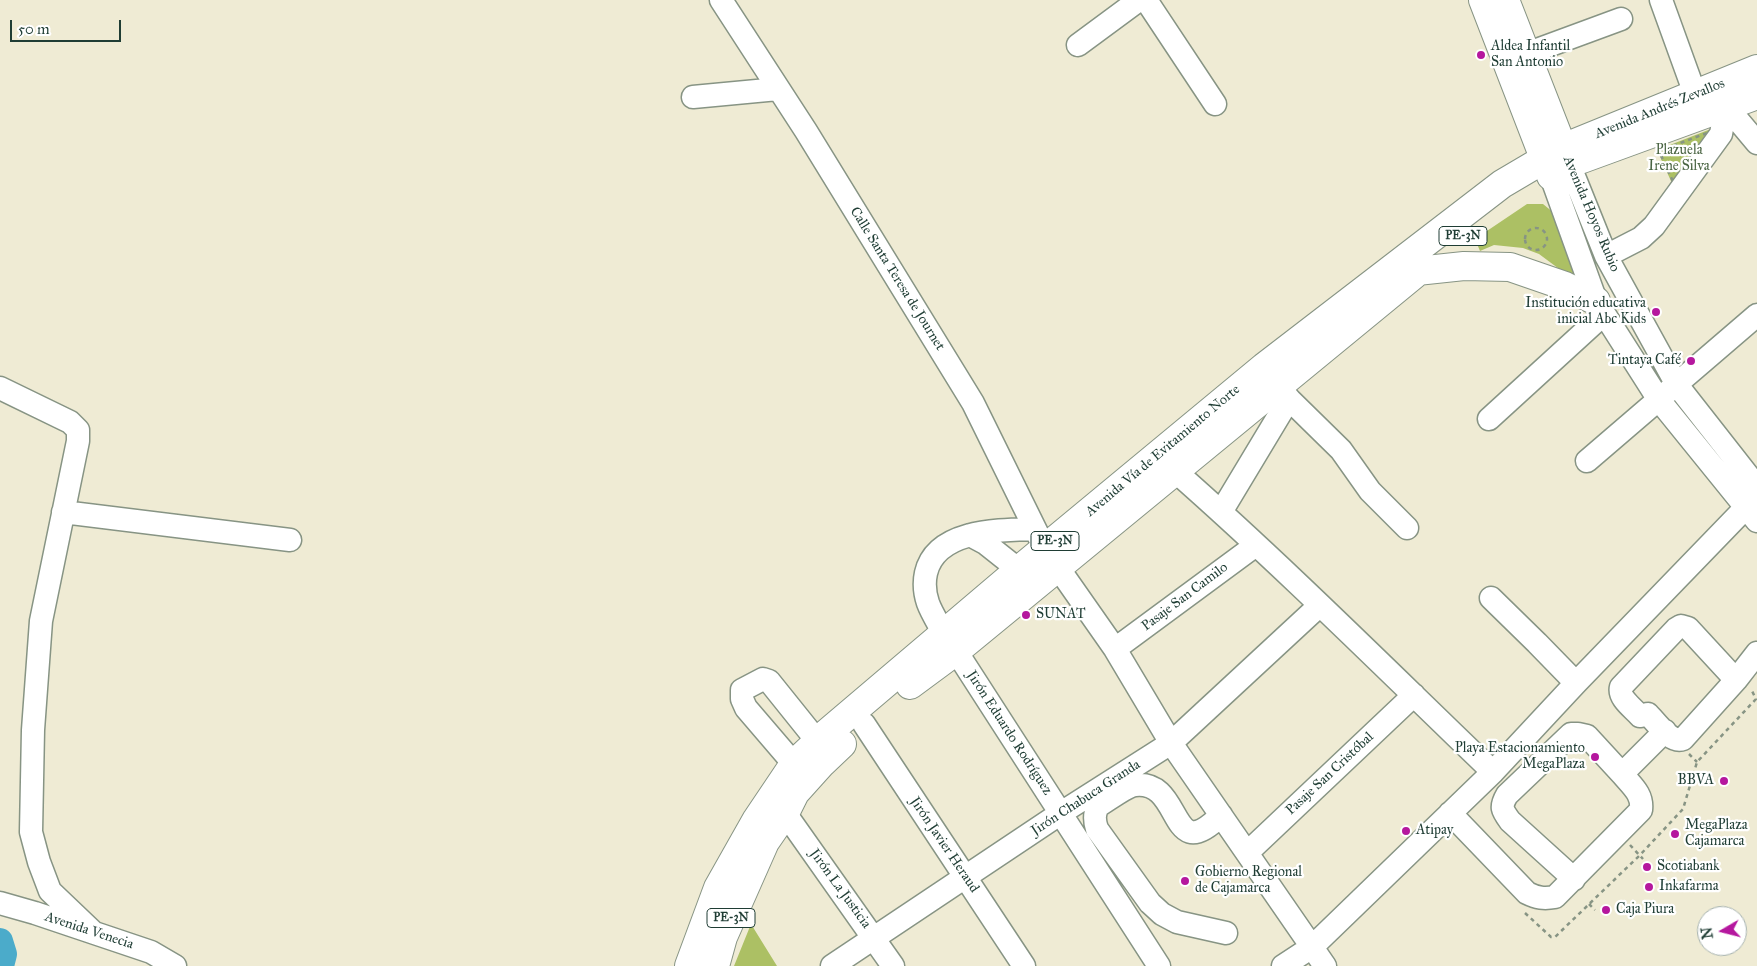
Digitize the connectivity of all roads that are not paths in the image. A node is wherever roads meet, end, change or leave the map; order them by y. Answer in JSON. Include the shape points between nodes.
{"nodes":[{"id":1,"x":721,"y":0,"type":"edge"},
{"id":2,"x":1139,"y":0,"type":"edge"},
{"id":3,"x":1146,"y":0,"type":"edge"},
{"id":4,"x":1483,"y":0,"type":"edge"},
{"id":5,"x":1505,"y":0,"type":"edge"},
{"id":6,"x":1661,"y":0,"type":"edge"},
{"id":7,"x":1621,"y":18,"type":"dead end"},
{"id":8,"x":1078,"y":45,"type":"dead end"},
{"id":9,"x":1526,"y":54,"type":"junction"},
{"id":10,"x":1757,"y":69,"type":"edge"},
{"id":11,"x":778,"y":89,"type":"junction"},
{"id":12,"x":1695,"y":94,"type":"junction"},
{"id":13,"x":1757,"y":95,"type":"edge"},
{"id":14,"x":693,"y":97,"type":"dead end"},
{"id":15,"x":1215,"y":104,"type":"dead end"},
{"id":16,"x":1726,"y":106,"type":"junction"},
{"id":17,"x":1757,"y":143,"type":"edge"},
{"id":18,"x":1557,"y":162,"type":"junction"},
{"id":19,"x":1606,"y":256,"type":"junction"},
{"id":20,"x":1418,"y":271,"type":"junction"},
{"id":21,"x":1600,"y":308,"type":"junction"},
{"id":22,"x":1757,"y":315,"type":"edge"},
{"id":23,"x":1277,"y":384,"type":"junction"},
{"id":24,"x":1677,"y":385,"type":"junction"},
{"id":25,"x":0,"y":388,"type":"edge"},
{"id":26,"x":1659,"y":400,"type":"junction"},
{"id":27,"x":1489,"y":419,"type":"dead end"},
{"id":28,"x":1587,"y":461,"type":"dead end"},
{"id":29,"x":1175,"y":471,"type":"junction"},
{"id":30,"x":1757,"y":487,"type":"edge"},
{"id":31,"x":1753,"y":508,"type":"edge"},
{"id":32,"x":63,"y":512,"type":"junction"},
{"id":33,"x":1221,"y":512,"type":"junction"},
{"id":34,"x":1407,"y":528,"type":"dead end"},
{"id":35,"x":970,"y":535,"type":"junction"},
{"id":36,"x":290,"y":540,"type":"dead end"},
{"id":37,"x":1256,"y":544,"type":"junction"},
{"id":38,"x":1046,"y":548,"type":"junction"},
{"id":39,"x":1019,"y":570,"type":"junction"},
{"id":40,"x":1491,"y":598,"type":"dead end"},
{"id":41,"x":1320,"y":605,"type":"junction"},
{"id":42,"x":950,"y":642,"type":"junction"},
{"id":43,"x":1115,"y":649,"type":"junction"},
{"id":44,"x":1757,"y":654,"type":"edge"},
{"id":45,"x":1742,"y":682,"type":"junction"},
{"id":46,"x":1576,"y":683,"type":"junction"},
{"id":47,"x":1414,"y":696,"type":"junction"},
{"id":48,"x":864,"y":724,"type":"junction"},
{"id":49,"x":1665,"y":731,"type":"junction"},
{"id":50,"x":818,"y":742,"type":"junction"},
{"id":51,"x":1171,"y":743,"type":"junction"},
{"id":52,"x":794,"y":764,"type":"junction"},
{"id":53,"x":1493,"y":772,"type":"junction"},
{"id":54,"x":1622,"y":774,"type":"junction"},
{"id":55,"x":785,"y":813,"type":"junction"},
{"id":56,"x":1450,"y":813,"type":"junction"},
{"id":57,"x":1061,"y":814,"type":"junction"},
{"id":58,"x":1221,"y":815,"type":"junction"},
{"id":59,"x":1247,"y":853,"type":"junction"},
{"id":60,"x":966,"y":878,"type":"junction"},
{"id":61,"x":1574,"y":879,"type":"junction"},
{"id":62,"x":0,"y":904,"type":"edge"},
{"id":63,"x":93,"y":932,"type":"junction"},
{"id":64,"x":1226,"y":933,"type":"dead end"},
{"id":65,"x":875,"y":938,"type":"junction"},
{"id":66,"x":1312,"y":947,"type":"junction"},
{"id":67,"x":175,"y":966,"type":"edge"},
{"id":68,"x":689,"y":966,"type":"edge"},
{"id":69,"x":715,"y":966,"type":"edge"},
{"id":70,"x":832,"y":966,"type":"edge"},
{"id":71,"x":893,"y":966,"type":"edge"},
{"id":72,"x":1024,"y":966,"type":"edge"},
{"id":73,"x":1159,"y":966,"type":"edge"},
{"id":74,"x":1284,"y":966,"type":"edge"},
{"id":75,"x":1325,"y":966,"type":"edge"}],
"edges":[{"from":1,"to":11,"type":"street","name":"Calle Santa Teresa de Journet"},
{"from":2,"to":8,"type":"street"},
{"from":3,"to":15,"type":"street"},
{"from":4,"to":18,"type":"main road","name":"Avenida Hoyos Rubio"},
{"from":5,"to":9,"type":"main road","name":"Avenida Hoyos Rubio"},
{"from":6,"to":12,"type":"street"},
{"from":7,"to":9,"type":"street"},
{"from":9,"to":18,"type":"main road","name":"Avenida Hoyos Rubio"},
{"from":10,"to":12,"type":"main road","name":"Avenida Andrés Zevallos","number":"PE-3N"},
{"from":11,"to":14,"type":"street"},
{"from":11,"to":38,"type":"street","name":"Calle Santa Teresa de Journet","via":[[973,403]]},
{"from":12,"to":18,"type":"main road","name":"Avenida Andrés Zevallos","number":"PE-3N"},
{"from":13,"to":16,"type":"main road","name":"Avenida Andrés Zevallos","number":"PE-3N"},
{"from":16,"to":17,"type":"street"},
{"from":16,"to":18,"type":"main road","name":"Avenida Andrés Zevallos","number":"PE-3N"},
{"from":16,"to":19,"type":"street","via":[[1721,134],[1654,226],[1641,238]]},
{"from":18,"to":19,"type":"street","name":"Avenida Hoyos Rubio"},
{"from":18,"to":20,"type":"main road","name":"Avenida Vía de Evitamiento Norte","number":"PE-3N"},
{"from":18,"to":21,"type":"street","name":"Avenida Hoyos Rubio"},
{"from":18,"to":23,"type":"main road","name":"Avenida Vía de Evitamiento Norte","number":"PE-3N","via":[[1502,184]]},
{"from":19,"to":24,"type":"street","name":"Avenida Hoyos Rubio"},
{"from":20,"to":21,"type":"main road","via":[[1464,266],[1510,267],[1566,286]]},
{"from":20,"to":23,"type":"main road","name":"Avenida Vía de Evitamiento Norte","number":"PE-3N"},
{"from":21,"to":26,"type":"street","name":"Avenida Hoyos Rubio"},
{"from":21,"to":27,"type":"street"},
{"from":22,"to":24,"type":"street"},
{"from":23,"to":29,"type":"main road","name":"Avenida Vía de Evitamiento Norte","number":"PE-3N"},
{"from":23,"to":33,"type":"street"},
{"from":23,"to":34,"type":"street","via":[[1341,450],[1370,491]]},
{"from":23,"to":38,"type":"main road","name":"Avenida Vía de Evitamiento Norte","number":"PE-3N"},
{"from":24,"to":26,"type":"street"},
{"from":24,"to":30,"type":"street","name":"Avenida Hoyos Rubio"},
{"from":25,"to":32,"type":"street","via":[[70,422],[78,430]]},
{"from":26,"to":28,"type":"street"},
{"from":26,"to":31,"type":"street","name":"Avenida Hoyos Rubio"},
{"from":29,"to":33,"type":"street"},
{"from":29,"to":38,"type":"main road","name":"Avenida Vía de Evitamiento Norte","number":"PE-3N"},
{"from":31,"to":46,"type":"street"},
{"from":32,"to":36,"type":"street"},
{"from":32,"to":63,"type":"street","via":[[41,621],[33,730],[31,832],[50,891]]},
{"from":33,"to":37,"type":"street"},
{"from":35,"to":38,"type":"street","name":"Jirón Eduardo Rodríguez","via":[[990,531]]},
{"from":35,"to":39,"type":"street"},
{"from":35,"to":42,"type":"street","name":"Jirón Eduardo Rodríguez","via":[[937,552],[928,564],[925,578],[928,604]]},
{"from":37,"to":41,"type":"street"},
{"from":37,"to":43,"type":"street","name":"Pasaje San Camilo"},
{"from":38,"to":39,"type":"main road","name":"Avenida Vía de Evitamiento Norte","number":"PE-3N"},
{"from":38,"to":42,"type":"main road","name":"Avenida Vía de Evitamiento Norte","number":"PE-3N"},
{"from":38,"to":43,"type":"street","name":"Calle Santa Teresa de Journet"},
{"from":39,"to":42,"type":"main road","name":"Avenida Vía de Evitamiento Norte","number":"PE-3N"},
{"from":40,"to":46,"type":"street"},
{"from":41,"to":47,"type":"street"},
{"from":41,"to":51,"type":"street","name":"Jirón Chabuca Granda"},
{"from":42,"to":48,"type":"main road","name":"Avenida Vía de Evitamiento Norte","number":"PE-3N"},
{"from":42,"to":50,"type":"main road","name":"Avenida Vía de Evitamiento Norte","number":"PE-3N"},
{"from":42,"to":57,"type":"street","name":"Jirón Eduardo Rodríguez"},
{"from":43,"to":51,"type":"street","name":"Calle Santa Teresa de Journet"},
{"from":44,"to":45,"type":"street"},
{"from":45,"to":49,"type":"street","via":[[1683,739],[1675,739]]},
{"from":45,"to":49,"type":"street","via":[[1688,628],[1681,626],[1676,629],[1621,687],[1620,692],[1640,716],[1648,714]]},
{"from":46,"to":53,"type":"street"},
{"from":47,"to":53,"type":"street"},
{"from":47,"to":59,"type":"street","name":"Pasaje San Cristóbal"},
{"from":48,"to":55,"type":"main road","name":"Avenida Vía de Evitamiento Norte","number":"PE-3N","via":[[795,793]]},
{"from":48,"to":60,"type":"street","name":"Jirón Javier Heraud"},
{"from":49,"to":54,"type":"street"},
{"from":50,"to":52,"type":"main road","name":"Avenida Vía de Evitamiento Norte","number":"PE-3N"},
{"from":50,"to":52,"type":"street","via":[[769,681],[763,679],[742,690],[746,708]]},
{"from":51,"to":57,"type":"street","name":"Jirón Chabuca Granda"},
{"from":51,"to":58,"type":"street","name":"Calle Santa Teresa de Journet"},
{"from":52,"to":68,"type":"main road","name":"Avenida Vía de Evitamiento Norte","number":"PE-3N","via":[[757,819],[718,888]]},
{"from":53,"to":56,"type":"street"},
{"from":54,"to":61,"type":"street","via":[[1639,794],[1641,810]]},
{"from":54,"to":61,"type":"street","via":[[1587,736],[1571,734],[1502,803],[1503,812],[1510,822]]},
{"from":55,"to":65,"type":"street","name":"Jirón La Justicia"},
{"from":55,"to":69,"type":"main road","name":"Avenida Vía de Evitamiento Norte","number":"PE-3N","via":[[765,842],[723,937]]},
{"from":56,"to":61,"type":"street","via":[[1527,893],[1544,899],[1555,897]]},
{"from":56,"to":66,"type":"street"},
{"from":57,"to":60,"type":"street","name":"Jirón Chabuca Granda"},
{"from":57,"to":73,"type":"street","name":"Jirón Eduardo Rodríguez"},
{"from":58,"to":59,"type":"street","name":"Calle Santa Teresa de Journet"},
{"from":58,"to":64,"type":"street","via":[[1205,829],[1190,833],[1182,827],[1162,793],[1154,788],[1133,785],[1098,806],[1094,820],[1097,829],[1150,903],[1162,914],[1177,922]]},
{"from":59,"to":66,"type":"street","name":"Calle Santa Teresa de Journet"},
{"from":60,"to":65,"type":"street","name":"Jirón Chabuca Granda"},
{"from":60,"to":72,"type":"street","name":"Jirón Javier Heraud"},
{"from":62,"to":63,"type":"street","name":"Avenida Venecia"},
{"from":63,"to":67,"type":"street","name":"Avenida Venecia","via":[[151,952]]},
{"from":65,"to":70,"type":"street","name":"Jirón Chabuca Granda"},
{"from":65,"to":71,"type":"street","name":"Jirón La Justicia"},
{"from":66,"to":74,"type":"street"},
{"from":66,"to":75,"type":"street","name":"Calle Santa Teresa de Journet"}]}
